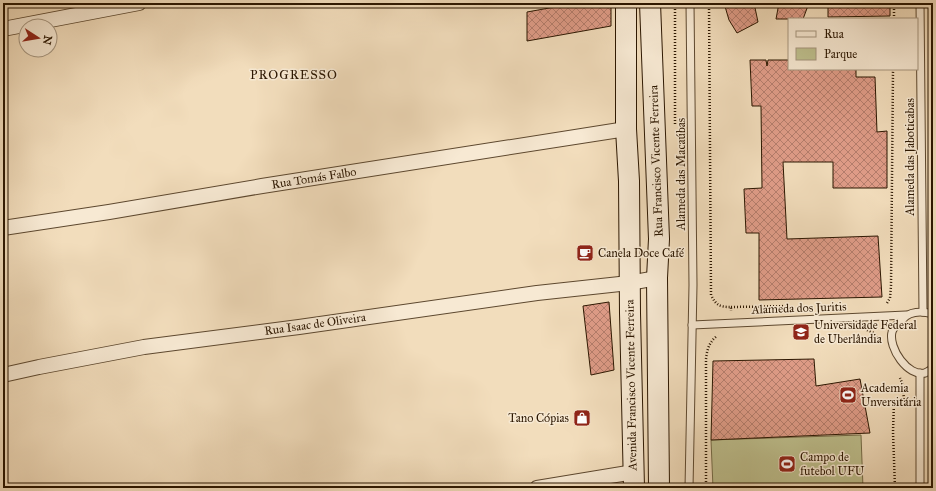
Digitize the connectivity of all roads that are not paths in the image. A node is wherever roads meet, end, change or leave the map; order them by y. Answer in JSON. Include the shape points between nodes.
{"nodes":[{"id":1,"x":139,"y":3,"type":"edge"},
{"id":2,"x":626,"y":3,"type":"edge"},
{"id":3,"x":650,"y":3,"type":"edge"},
{"id":4,"x":690,"y":3,"type":"edge"},
{"id":5,"x":920,"y":3,"type":"edge"},
{"id":6,"x":3,"y":29,"type":"edge"},
{"id":7,"x":626,"y":129,"type":"junction"},
{"id":8,"x":3,"y":228,"type":"edge"},
{"id":9,"x":657,"y":278,"type":"junction"},
{"id":10,"x":629,"y":283,"type":"junction"},
{"id":11,"x":923,"y":312,"type":"junction"},
{"id":12,"x":933,"y":314,"type":"edge"},
{"id":13,"x":906,"y":315,"type":"junction"},
{"id":14,"x":692,"y":324,"type":"junction"},
{"id":15,"x":933,"y":368,"type":"edge"},
{"id":16,"x":920,"y":373,"type":"junction"},
{"id":17,"x":3,"y":376,"type":"edge"},
{"id":18,"x":634,"y":480,"type":"edge"},
{"id":19,"x":537,"y":488,"type":"edge"},
{"id":20,"x":658,"y":488,"type":"edge"},
{"id":21,"x":688,"y":488,"type":"edge"},
{"id":22,"x":920,"y":488,"type":"edge"}],
"edges":[{"from":1,"to":6,"type":"street"},
{"from":2,"to":7,"type":"main road"},
{"from":3,"to":9,"type":"main road","name":"Rua Francisco Vicente Ferreira","via":[[659,239]]},
{"from":4,"to":14,"type":"lane","name":"Alameda das Macaúbas"},
{"from":5,"to":11,"type":"lane","name":"Alameda das Jaboticabas"},
{"from":7,"to":8,"type":"street","name":"Rua Tomás Falbo"},
{"from":7,"to":10,"type":"main road","via":[[629,180]]},
{"from":9,"to":10,"type":"street","name":"Rua Isaac de Oliveira"},
{"from":9,"to":20,"type":"main road","name":"Rua Francisco Vicente Ferreira"},
{"from":10,"to":17,"type":"street","name":"Rua Isaac de Oliveira","via":[[537,293],[144,347]]},
{"from":10,"to":18,"type":"main road","name":"Avenida Francisco Vicente Ferreira"},
{"from":11,"to":12,"type":"lane"},
{"from":11,"to":13,"type":"lane","name":"Alameda dos Juritis"},
{"from":13,"to":14,"type":"lane","name":"Alameda dos Juritis"},
{"from":13,"to":16,"type":"lane","via":[[892,330],[892,346],[905,365]]},
{"from":14,"to":21,"type":"lane","name":"Alameda das Macaúbas"},
{"from":15,"to":16,"type":"lane"},
{"from":16,"to":22,"type":"lane"},
{"from":18,"to":19,"type":"street"}]}
